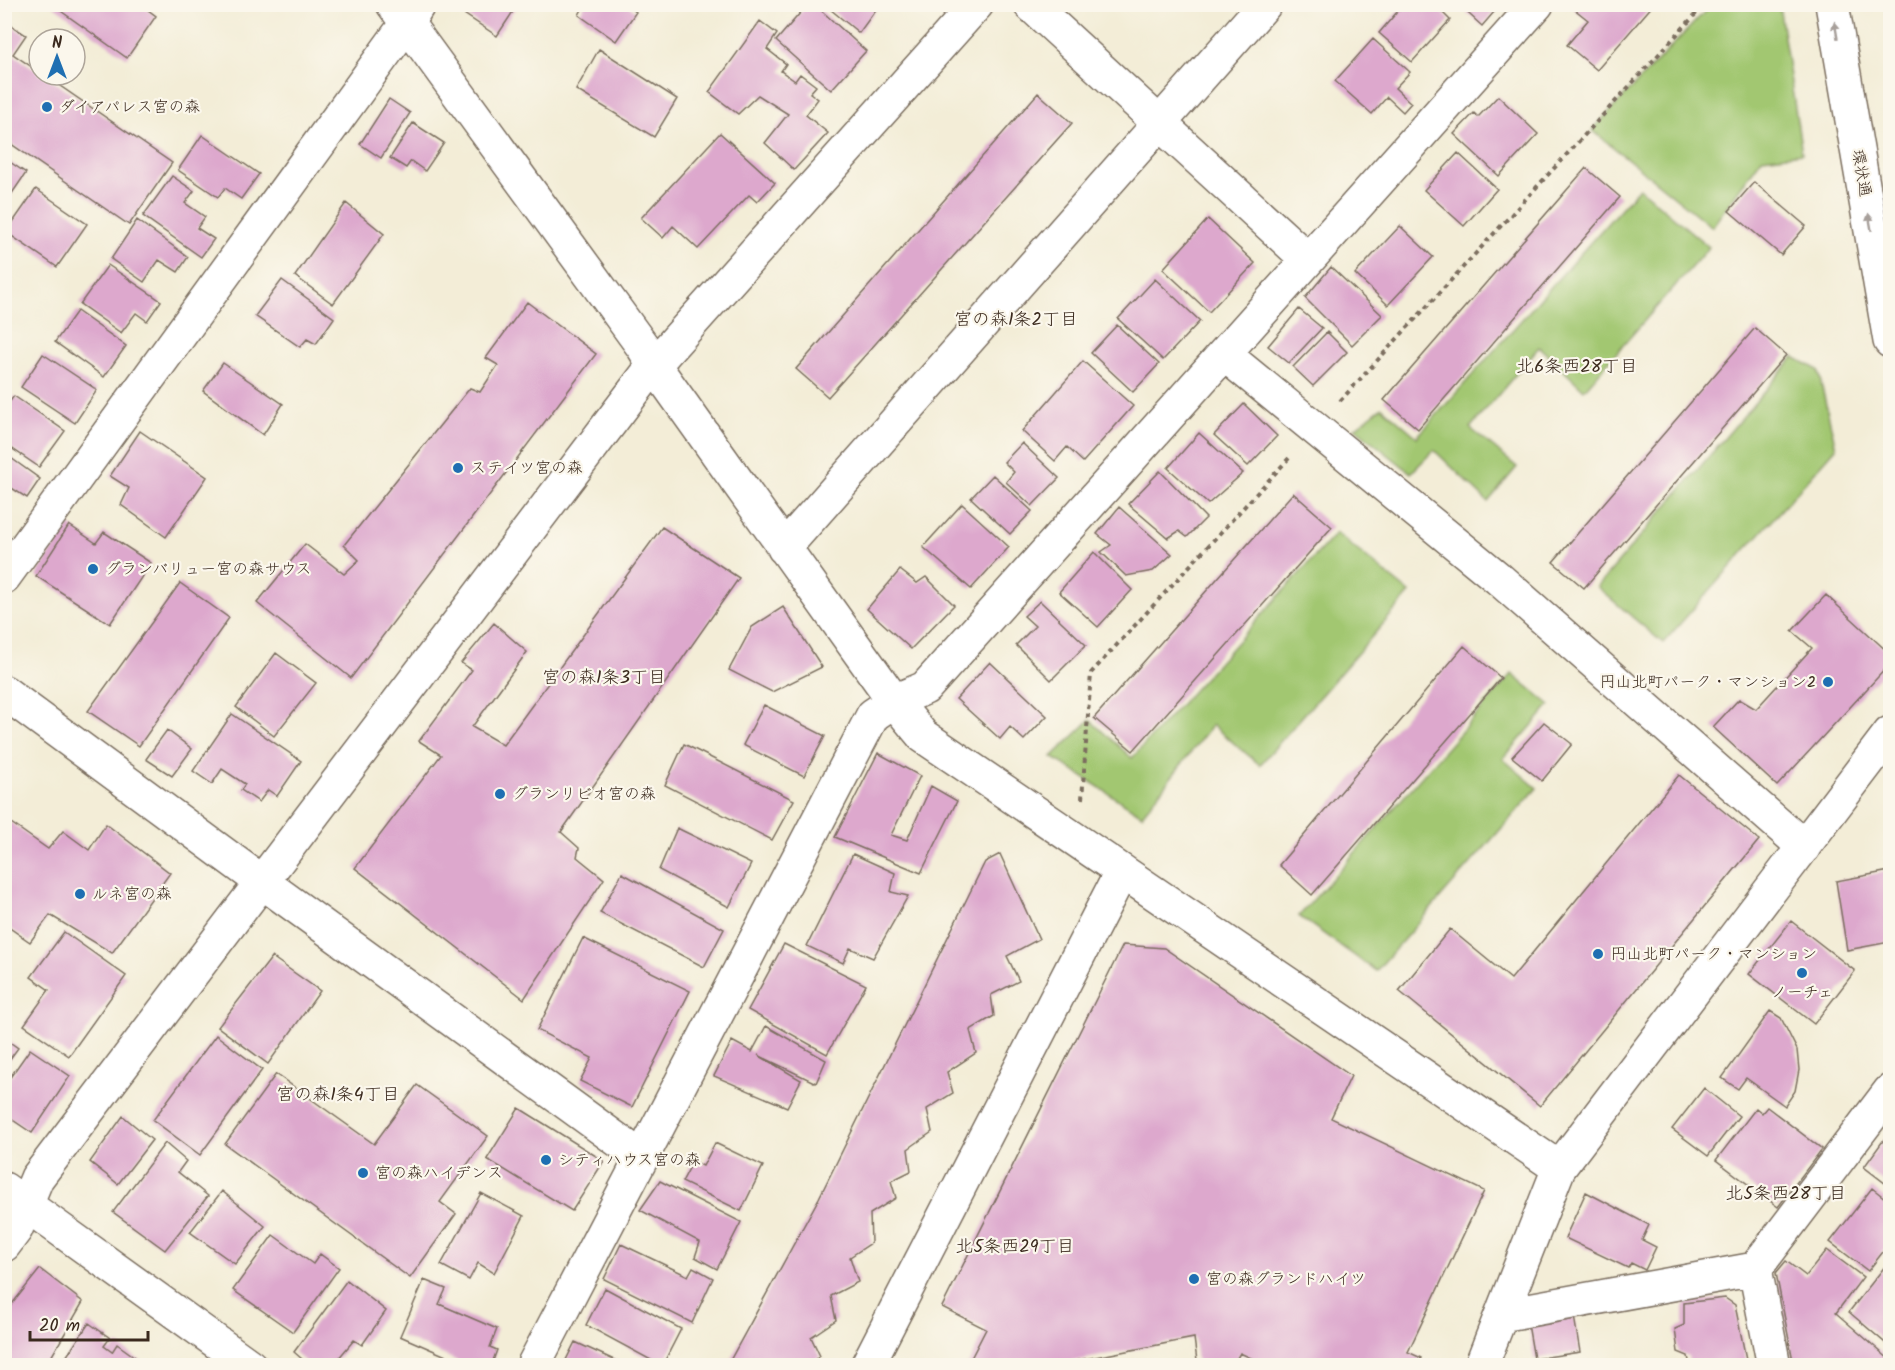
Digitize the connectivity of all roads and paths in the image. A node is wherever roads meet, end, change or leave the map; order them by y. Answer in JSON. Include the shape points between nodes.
{"nodes":[{"id":1,"x":977,"y":4,"type":"edge"},
{"id":2,"x":1030,"y":4,"type":"edge"},
{"id":3,"x":1265,"y":4,"type":"edge"},
{"id":4,"x":1537,"y":4,"type":"edge"},
{"id":5,"x":1705,"y":4,"type":"edge"},
{"id":6,"x":1832,"y":4,"type":"edge"},
{"id":7,"x":406,"y":11,"type":"edge"},
{"id":8,"x":1160,"y":124,"type":"junction"},
{"id":9,"x":1308,"y":260,"type":"junction"},
{"id":10,"x":1890,"y":341,"type":"edge"},
{"id":11,"x":1224,"y":354,"type":"junction"},
{"id":12,"x":654,"y":365,"type":"junction"},
{"id":13,"x":1336,"y":405,"type":"dead end"},
{"id":14,"x":1291,"y":456,"type":"dead end"},
{"id":15,"x":784,"y":548,"type":"junction"},
{"id":16,"x":4,"y":577,"type":"edge"},
{"id":17,"x":4,"y":692,"type":"edge"},
{"id":18,"x":894,"y":701,"type":"junction"},
{"id":19,"x":1890,"y":733,"type":"edge"},
{"id":20,"x":1081,"y":803,"type":"dead end"},
{"id":21,"x":1804,"y":847,"type":"junction"},
{"id":22,"x":1122,"y":871,"type":"junction"},
{"id":23,"x":263,"y":881,"type":"junction"},
{"id":24,"x":1890,"y":1091,"type":"edge"},
{"id":25,"x":641,"y":1156,"type":"junction"},
{"id":26,"x":1559,"y":1168,"type":"junction"},
{"id":27,"x":15,"y":1196,"type":"edge"},
{"id":28,"x":4,"y":1245,"type":"edge"},
{"id":29,"x":1755,"y":1269,"type":"junction"},
{"id":30,"x":1501,"y":1315,"type":"junction"},
{"id":31,"x":250,"y":1365,"type":"edge"},
{"id":32,"x":533,"y":1365,"type":"edge"},
{"id":33,"x":867,"y":1365,"type":"edge"},
{"id":34,"x":1480,"y":1365,"type":"edge"},
{"id":35,"x":1774,"y":1365,"type":"edge"}],
"edges":[{"from":1,"to":12,"type":"street"},
{"from":2,"to":8,"type":"street"},
{"from":3,"to":8,"type":"street"},
{"from":4,"to":9,"type":"street"},
{"from":5,"to":13,"type":"path"},
{"from":10,"to":6,"type":"street","name":"環状通","one_way":true},
{"from":7,"to":12,"type":"street"},
{"from":7,"to":16,"type":"street"},
{"from":8,"to":9,"type":"street"},
{"from":8,"to":15,"type":"street"},
{"from":9,"to":11,"type":"street"},
{"from":11,"to":18,"type":"street","via":[[925,688]]},
{"from":11,"to":21,"type":"street","via":[[1499,579]]},
{"from":12,"to":15,"type":"street"},
{"from":12,"to":23,"type":"street"},
{"from":14,"to":20,"type":"path","via":[[1091,673]]},
{"from":15,"to":18,"type":"street"},
{"from":17,"to":23,"type":"street"},
{"from":18,"to":22,"type":"street","via":[[923,736]]},
{"from":18,"to":25,"type":"street","via":[[873,715]]},
{"from":19,"to":21,"type":"street"},
{"from":21,"to":26,"type":"street"},
{"from":22,"to":26,"type":"street"},
{"from":22,"to":33,"type":"street"},
{"from":23,"to":25,"type":"street"},
{"from":23,"to":27,"type":"street","via":[[37,1178]]},
{"from":24,"to":29,"type":"street"},
{"from":25,"to":32,"type":"street"},
{"from":26,"to":30,"type":"street"},
{"from":27,"to":28,"type":"street","via":[[16,1229]]},
{"from":27,"to":31,"type":"street"},
{"from":29,"to":30,"type":"street"},
{"from":29,"to":35,"type":"street"},
{"from":30,"to":34,"type":"street"}]}
